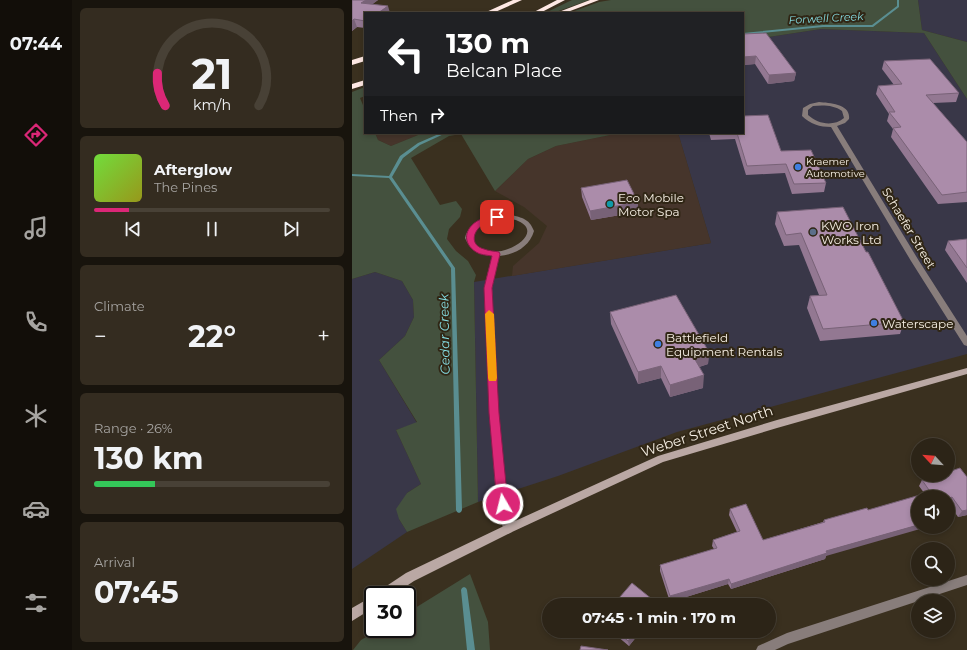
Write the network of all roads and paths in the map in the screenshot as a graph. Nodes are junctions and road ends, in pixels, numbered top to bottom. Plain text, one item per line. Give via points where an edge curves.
1 (519, 0) edge
2 (562, 0) edge
3 (596, 0) edge
4 (489, 12) edge
5 (537, 12) edge
6 (561, 12) edge
7 (364, 58) edge
8 (352, 63) edge
9 (364, 82) edge
10 (352, 87) edge
11 (833, 125) junction
12 (496, 254) junction
13 (967, 343) edge
14 (967, 371) edge
15 (508, 529) junction
16 (967, 580) edge
17 (396, 586) edge
18 (364, 607) edge
19 (352, 615) edge
20 (762, 650) edge

1 - 4 highway
2 - 5 highway
3 - 6 highway
7 - 8 highway
9 - 10 highway
11 - 11 street via 847,118 845,110 819,104 805,110 805,116 813,122
11 - 13 street, Schaefer Street
12 - 12 street via 514,251 526,242 531,232 530,227 514,217 497,217 475,227 469,237 470,243 480,251
12 - 15 street via 488,288 499,476
14 - 15 main road, Weber Street North via 661,459
15 - 17 main road, Weber Street North
16 - 20 street via 787,639
18 - 19 main road

